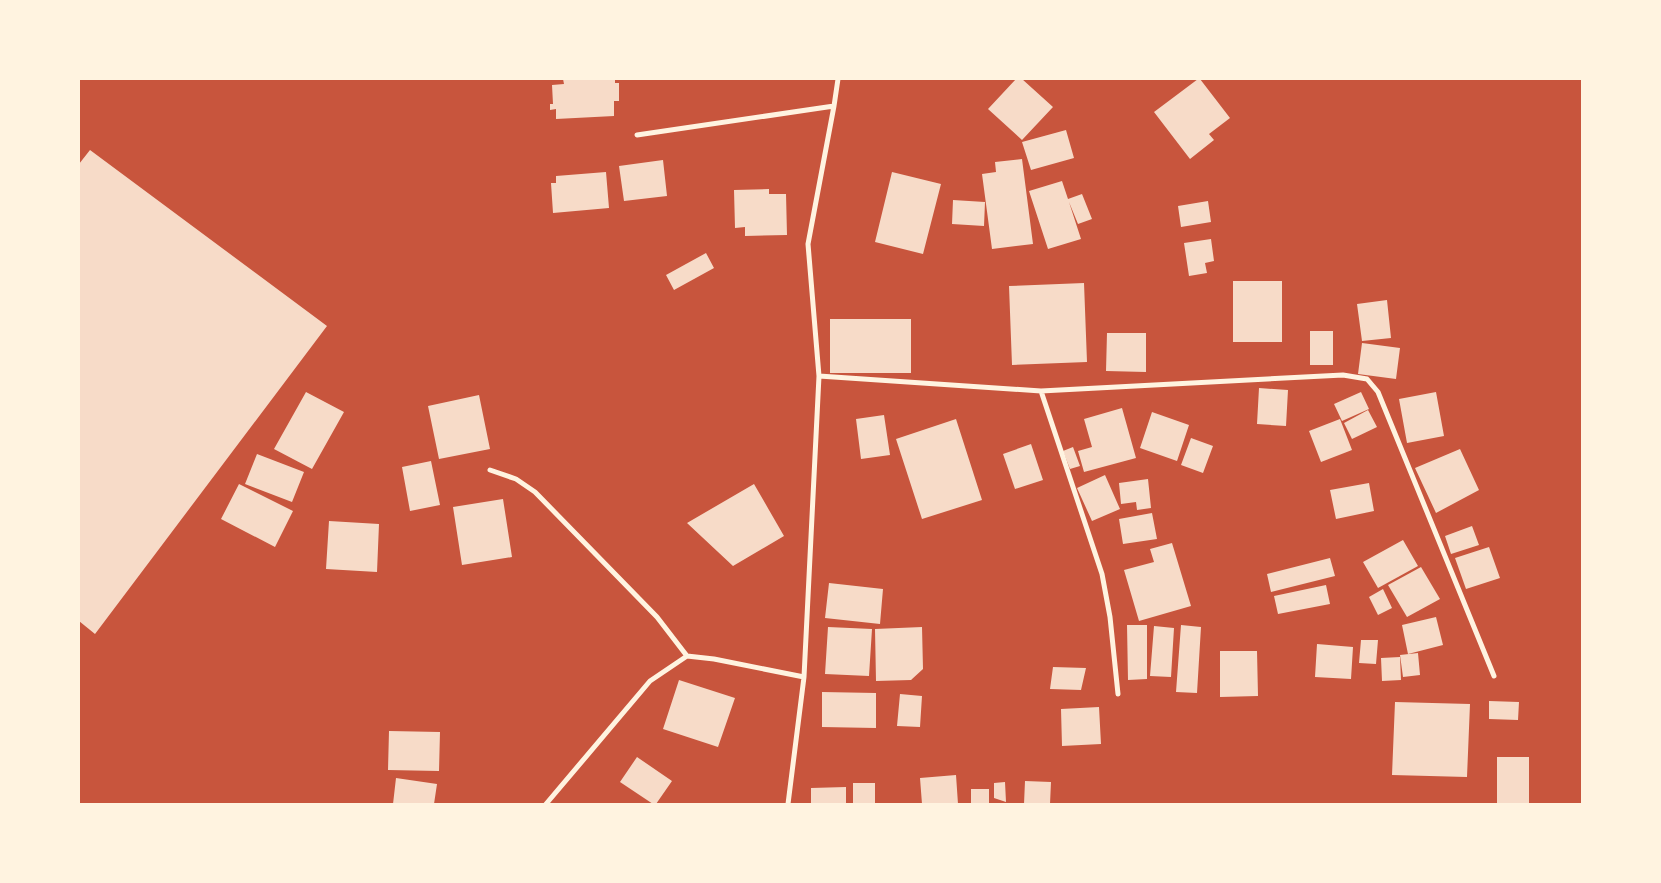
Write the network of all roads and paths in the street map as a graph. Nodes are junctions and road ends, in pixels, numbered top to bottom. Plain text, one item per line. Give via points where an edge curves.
1 (838, 79) edge
2 (834, 106) junction
3 (636, 135) dead end
4 (819, 376) junction
5 (1041, 391) junction
6 (490, 470) dead end
7 (687, 656) junction
8 (1494, 676) dead end
9 (804, 677) junction
10 (1118, 694) dead end
11 (546, 804) edge
12 (788, 804) edge

1 - 2 street
2 - 3 street
2 - 4 street via 808,244
4 - 5 street
4 - 9 street
5 - 8 street via 1343,375 1367,380 1378,392
5 - 10 street via 1102,574
6 - 7 street via 516,478 535,492 657,617
7 - 9 street via 714,658
7 - 11 street via 650,681
9 - 12 street

